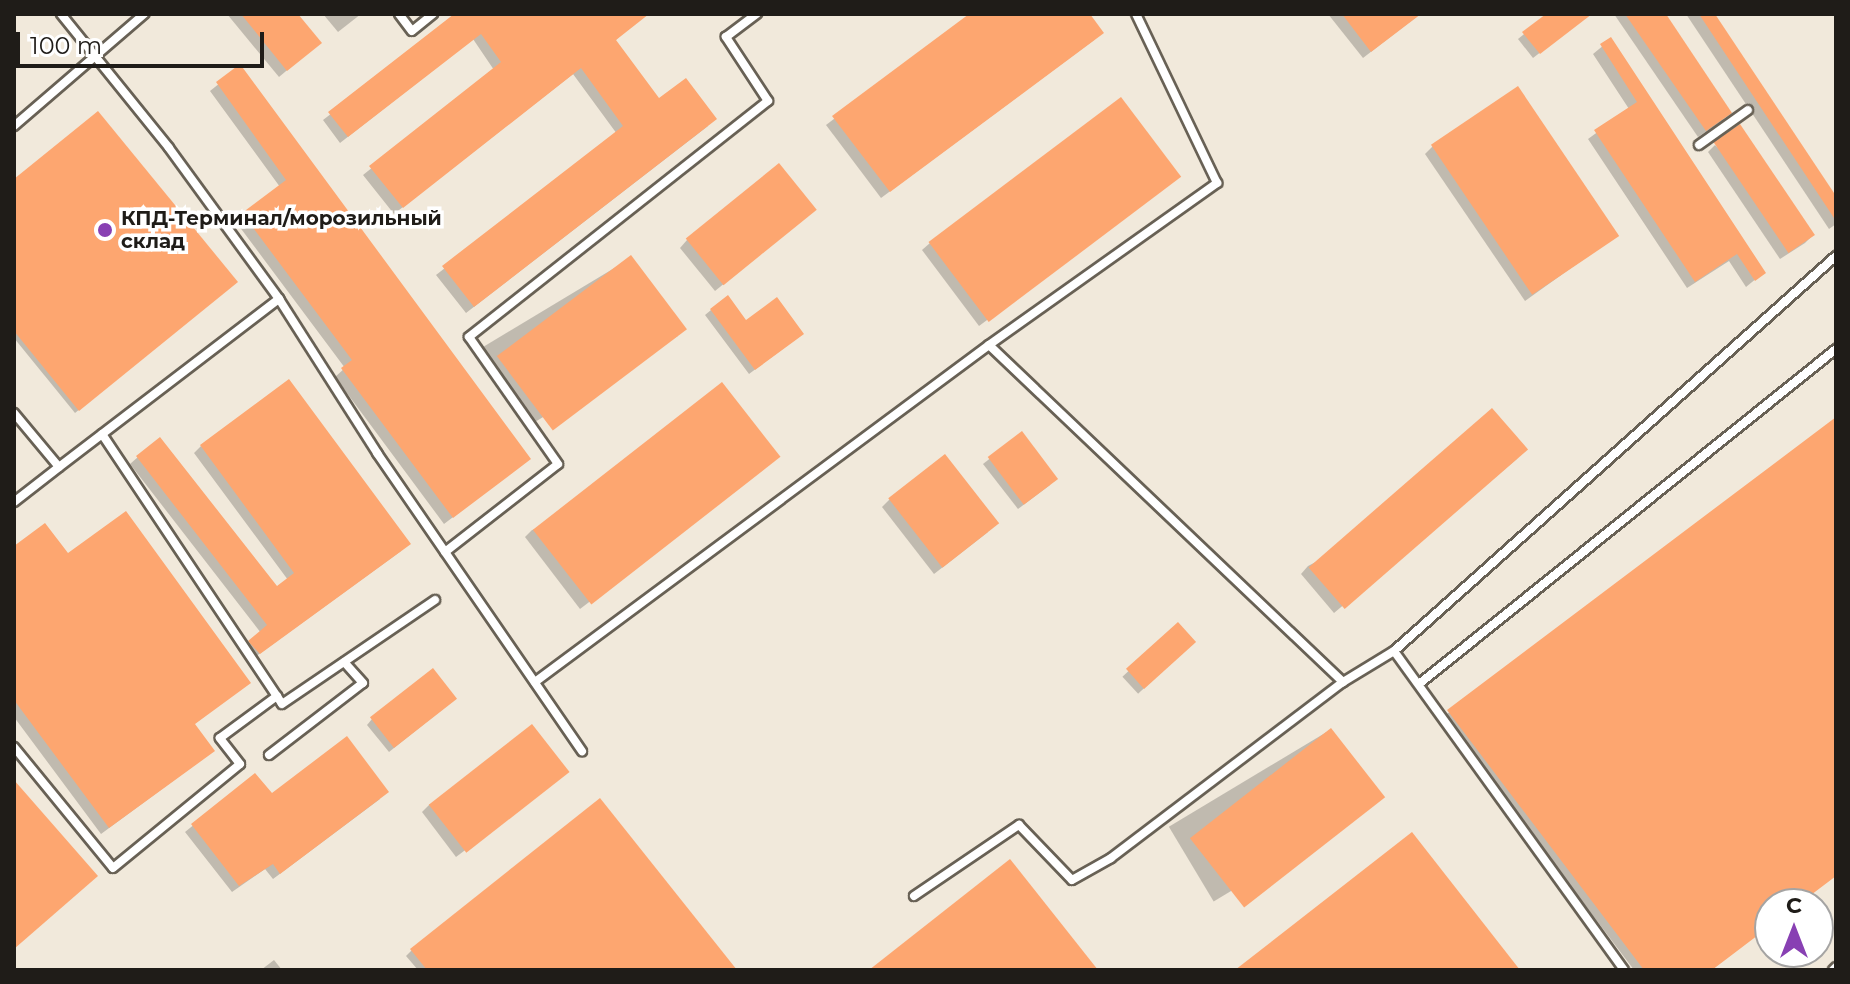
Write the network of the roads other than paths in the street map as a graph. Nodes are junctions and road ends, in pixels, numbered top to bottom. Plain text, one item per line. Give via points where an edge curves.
1 (61, 14) edge
2 (144, 14) edge
3 (399, 14) edge
4 (433, 14) edge
5 (757, 14) edge
6 (1136, 14) edge
7 (94, 56) junction
8 (1748, 110) dead end
9 (14, 126) edge
10 (1699, 145) dead end
11 (1836, 256) edge
12 (279, 299) junction
13 (989, 345) junction
14 (1836, 349) edge
15 (14, 413) edge
16 (102, 434) junction
17 (59, 467) junction
18 (14, 502) edge
19 (445, 552) junction
20 (435, 600) dead end
21 (1394, 651) junction
22 (344, 662) junction
23 (535, 682) junction
24 (1343, 682) junction
25 (1419, 684) junction
26 (277, 696) junction
27 (14, 747) edge
28 (582, 751) dead end
29 (269, 755) dead end
30 (914, 896) dead end
31 (1624, 970) edge

1 - 7 lane
2 - 7 lane
3 - 4 lane via 412,31
5 - 19 lane via 726,37 768,101 469,337 558,464
6 - 13 lane via 1217,183
7 - 9 lane
7 - 12 lane
8 - 10 lane
11 - 21 lane
12 - 16 lane
12 - 19 lane
13 - 23 lane
13 - 24 lane
14 - 25 lane
15 - 17 lane
16 - 17 lane
16 - 26 lane
17 - 18 lane
19 - 23 lane
20 - 22 lane
21 - 24 lane
21 - 25 lane
22 - 26 lane via 282,704
22 - 29 lane via 363,683
23 - 28 lane
24 - 30 lane via 1111,858 1072,880 1019,825
25 - 31 lane
26 - 27 lane via 220,738 240,764 113,868

